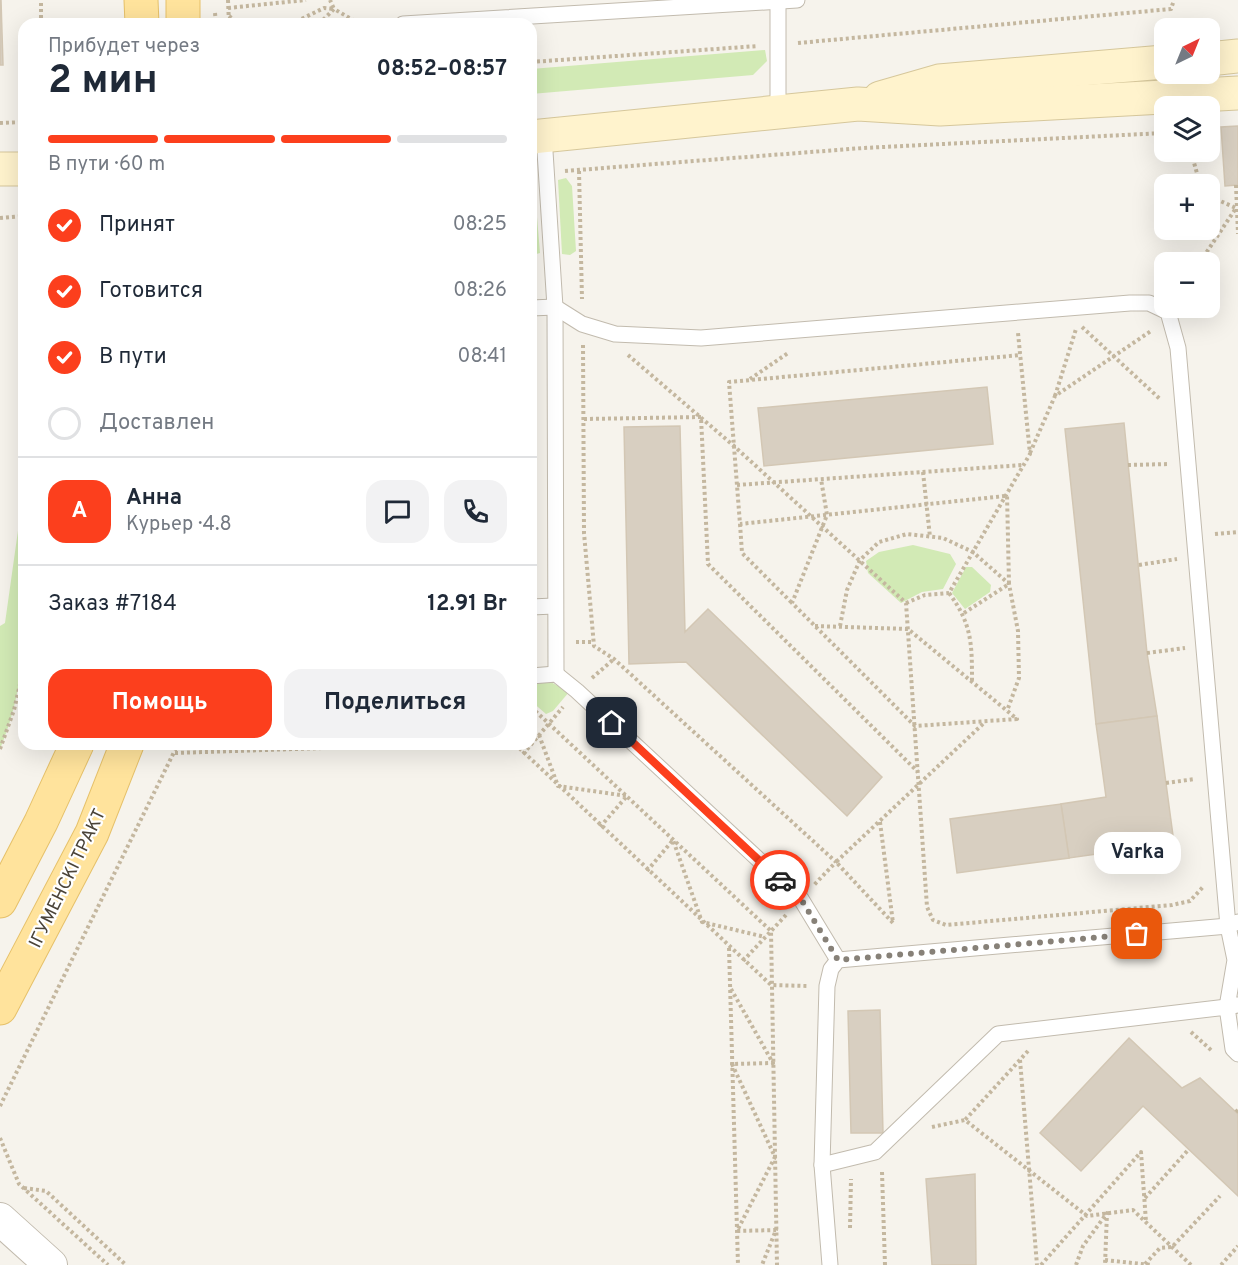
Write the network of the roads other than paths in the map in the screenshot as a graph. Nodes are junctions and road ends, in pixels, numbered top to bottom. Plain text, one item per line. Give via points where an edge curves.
1 (141, 0) edge
2 (183, 0) edge
3 (797, 0) edge
4 (778, 1) edge
5 (706, 2) edge
6 (142, 18) edge
7 (183, 18) edge
8 (486, 18) edge
9 (1238, 56) edge
10 (1220, 58) edge
11 (1154, 63) edge
12 (1238, 93) edge
13 (858, 104) junction
14 (777, 113) junction
15 (537, 136) edge
16 (0, 169) edge
17 (18, 169) edge
18 (555, 307) junction
19 (537, 308) edge
20 (554, 606) junction
21 (537, 607) edge
22 (556, 674) junction
23 (537, 676) edge
24 (74, 750) edge
25 (125, 750) edge
26 (0, 901) edge
27 (1233, 924) edge
28 (838, 960) junction
29 (1233, 1006) edge
30 (0, 1008) edge
31 (1238, 1054) edge
32 (822, 1165) junction
33 (0, 1219) edge
34 (51, 1265) edge
35 (830, 1265) edge

1 - 6 main road
2 - 7 main road
3 - 4 lane
4 - 5 lane
4 - 14 lane
5 - 8 lane
9 - 10 street
11 - 13 street via 939,81
12 - 13 street via 940,109
13 - 14 street
14 - 15 street
15 - 18 lane via 546,172
16 - 17 street
18 - 19 lane
18 - 20 lane
18 - 27 lane via 582,324 615,334 701,338 1130,303 1149,303 1168,312 1178,348
20 - 21 lane
20 - 22 lane
22 - 23 lane
22 - 28 lane via 801,899
24 - 26 main road
25 - 30 main road, ІГУМЕНСКІ ТРАКТ via 92,833
27 - 28 lane
27 - 29 lane
28 - 32 lane via 827,986
29 - 31 lane via 1233,1049
29 - 32 lane via 998,1034 875,1152
32 - 35 lane
33 - 34 street

